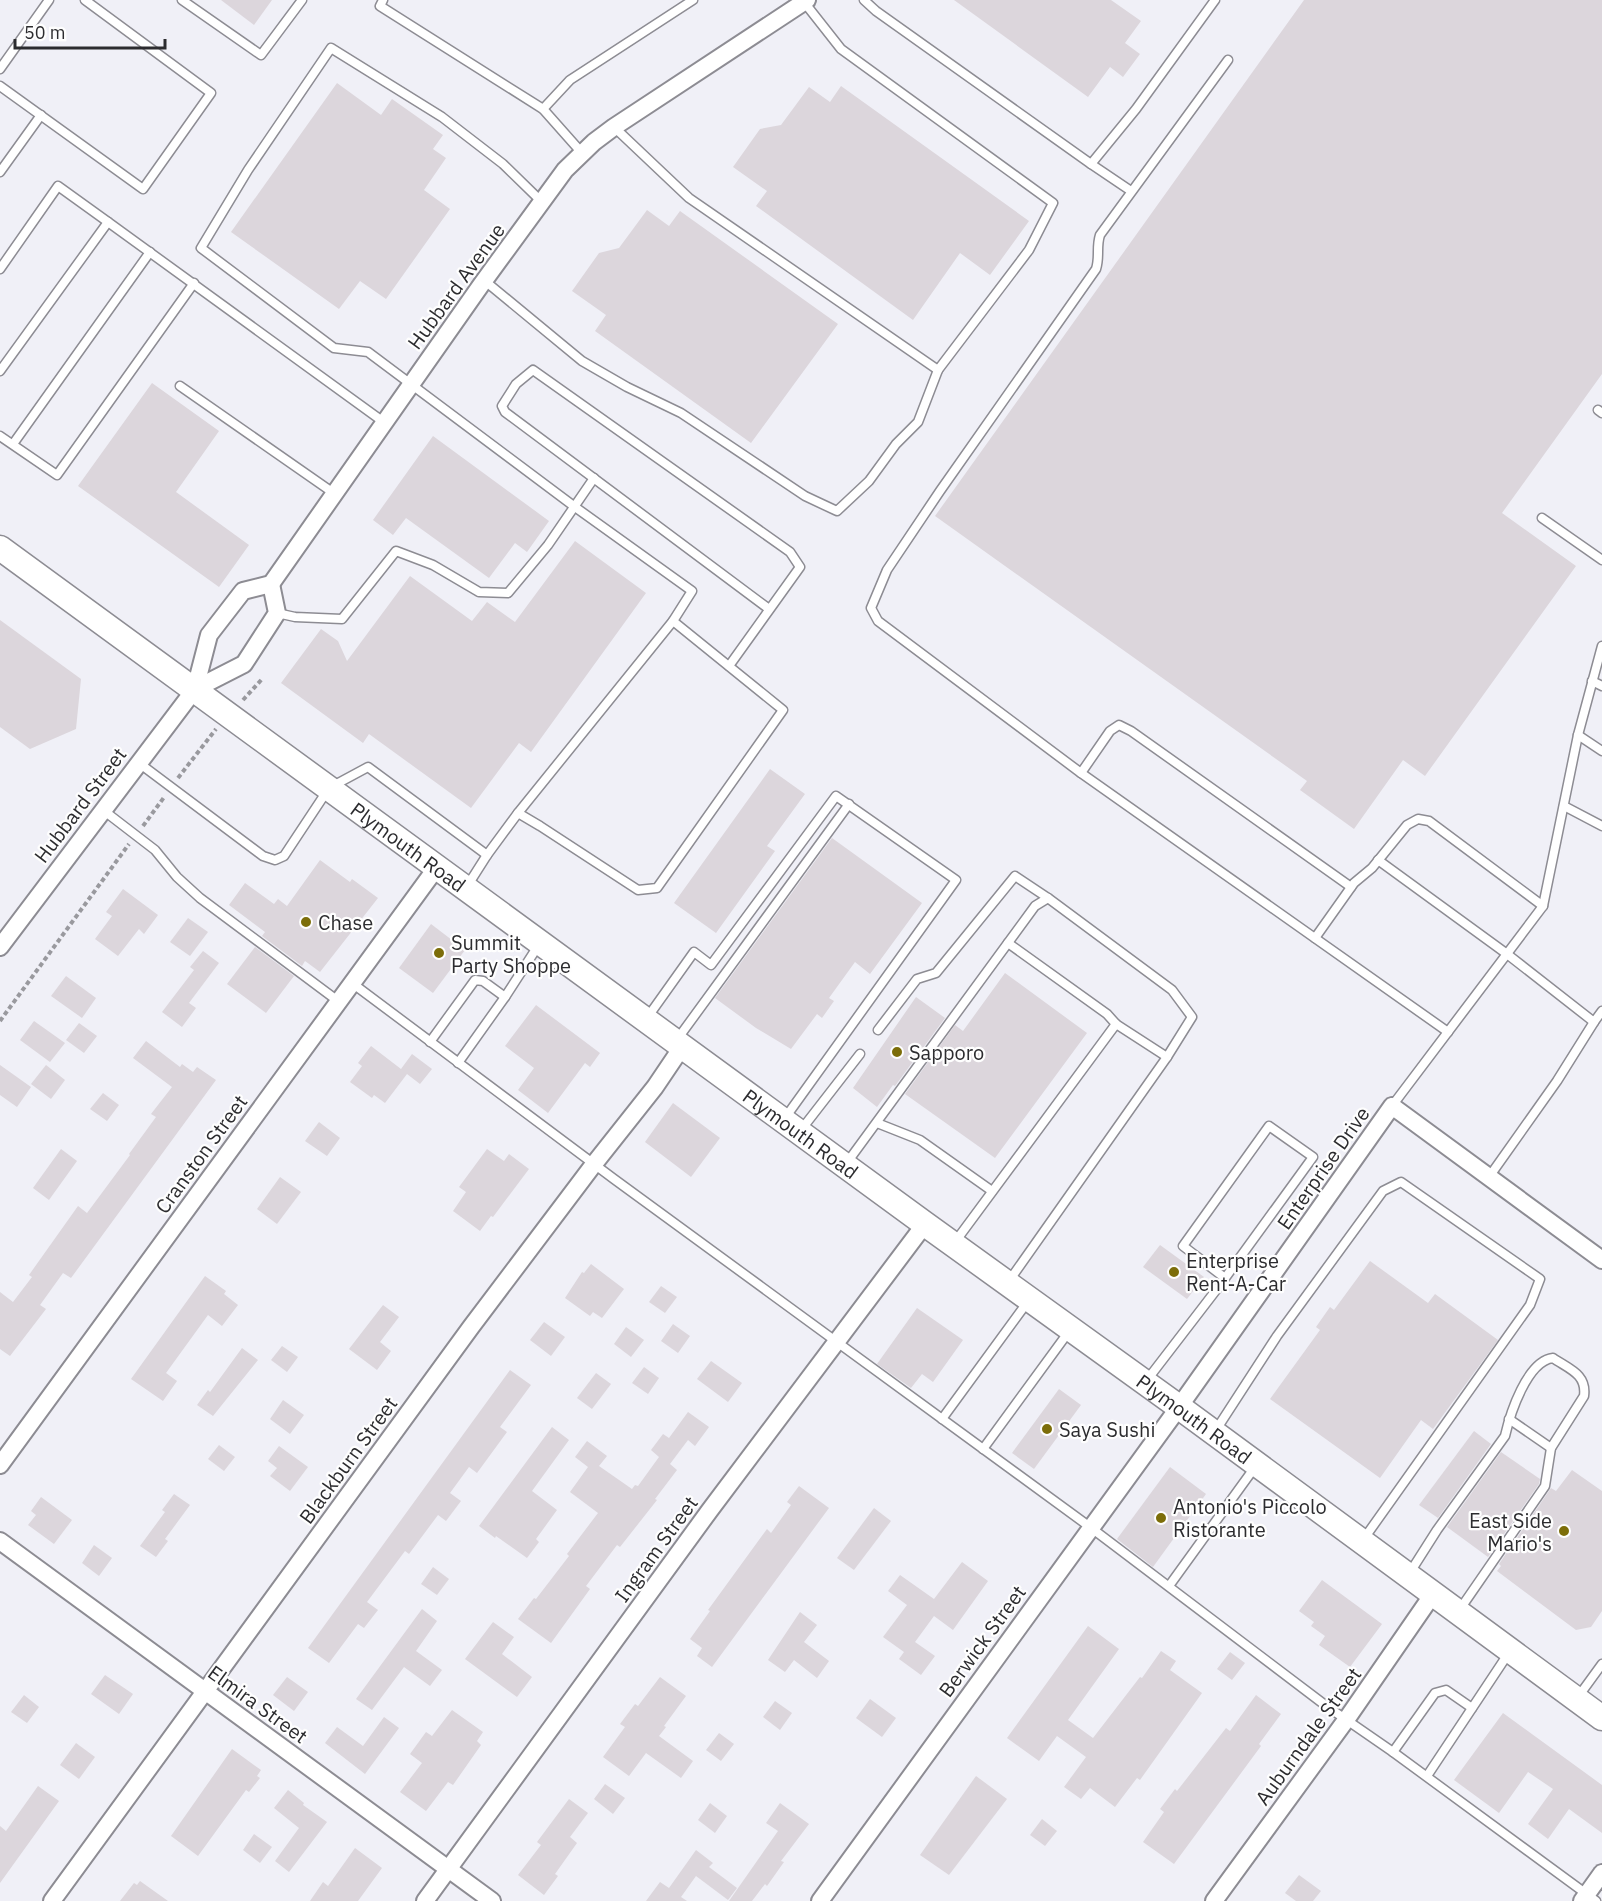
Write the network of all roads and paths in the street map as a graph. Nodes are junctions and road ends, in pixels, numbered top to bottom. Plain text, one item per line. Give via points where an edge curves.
1 (49, 0) edge
2 (85, 0) edge
3 (182, 0) edge
4 (302, 0) edge
5 (383, 0) edge
6 (693, 0) edge
7 (864, 0) edge
8 (1215, 0) edge
9 (805, 1) edge
10 (1228, 60) dead end
11 (0, 69) edge
12 (0, 86) edge
13 (543, 109) junction
14 (41, 116) junction
15 (614, 127) junction
16 (582, 153) junction
17 (1091, 164) junction
18 (0, 172) edge
19 (1131, 191) junction
20 (542, 202) junction
21 (108, 222) junction
22 (150, 252) junction
23 (0, 269) edge
24 (485, 281) junction
25 (194, 283) junction
26 (938, 370) junction
27 (0, 371) edge
28 (412, 385) junction
29 (180, 386) dead end
30 (385, 423) junction
31 (0, 436) edge
32 (13, 444) junction
33 (594, 478) junction
34 (335, 494) junction
35 (575, 507) junction
36 (1542, 518) dead end
37 (0, 548) edge
38 (1602, 560) edge
39 (271, 584) junction
40 (770, 609) junction
41 (277, 613) junction
42 (673, 621) junction
43 (1602, 646) edge
44 (729, 666) junction
45 (1592, 681) junction
46 (1602, 686) edge
47 (195, 689) junction
48 (1578, 735) junction
49 (1602, 751) edge
50 (139, 763) junction
51 (1081, 773) junction
52 (329, 788) junction
53 (849, 804) junction
54 (1564, 806) junction
55 (103, 810) junction
56 (518, 813) junction
57 (1602, 826) edge
58 (487, 855) junction
59 (1378, 860) junction
60 (437, 867) junction
61 (1351, 887) junction
62 (466, 888) junction
63 (1048, 898) junction
64 (1543, 906) junction
65 (1315, 938) junction
66 (2, 939) edge
67 (540, 943) junction
68 (1008, 943) junction
69 (1507, 954) junction
70 (351, 983) junction
71 (505, 997) junction
72 (338, 1001) junction
73 (1602, 1011) edge
74 (646, 1020) junction
75 (1594, 1022) junction
76 (1116, 1024) junction
77 (878, 1030) dead end
78 (1448, 1032) junction
79 (430, 1042) junction
80 (679, 1044) junction
81 (860, 1054) dead end
82 (1167, 1057) junction
83 (458, 1063) junction
84 (1392, 1106) junction
85 (877, 1123) junction
86 (791, 1127) junction
87 (594, 1164) junction
88 (845, 1166) junction
89 (1489, 1177) junction
90 (992, 1191) junction
91 (925, 1224) junction
92 (953, 1244) junction
93 (1602, 1260) edge
94 (1225, 1278) junction
95 (1007, 1283) junction
96 (1029, 1299) junction
97 (1071, 1329) junction
98 (837, 1342) junction
99 (1145, 1383) junction
100 (1179, 1407) junction
101 (942, 1419) junction
102 (1509, 1419) junction
103 (1215, 1433) junction
104 (1551, 1448) junction
105 (983, 1449) junction
106 (1257, 1464) junction
107 (0, 1465) edge
108 (1090, 1527) junction
109 (0, 1541) edge
110 (1362, 1542) junction
111 (1408, 1575) junction
112 (1169, 1586) junction
113 (1433, 1594) junction
114 (1458, 1612) junction
115 (1510, 1651) junction
116 (1602, 1664) edge
117 (204, 1691) junction
118 (1576, 1700) junction
119 (1472, 1708) junction
120 (1602, 1718) edge
121 (1346, 1720) junction
122 (1394, 1752) junction
123 (1427, 1776) junction
124 (448, 1869) junction
125 (1602, 1873) edge
126 (1588, 1899) edge
127 (52, 1901) edge
128 (425, 1901) edge
129 (492, 1901) edge
130 (820, 1901) edge
131 (1214, 1901) edge

1 - 11 lane
2 - 14 lane via 211,93 143,189
3 - 4 lane via 261,55
5 - 13 lane via 380,6
6 - 13 lane via 570,80
7 - 17 lane
8 - 17 lane
9 - 15 street, Hubbard Avenue
9 - 26 lane via 841,49 1053,203 1029,250
10 - 19 lane
12 - 14 lane
13 - 16 lane
14 - 18 lane
15 - 16 street, Hubbard Avenue
15 - 26 lane via 689,198
16 - 20 street, Hubbard Avenue
17 - 19 lane
19 - 51 lane via 1100,235 1096,269 926,510 887,570 871,608 878,621
20 - 24 street, Hubbard Avenue
20 - 28 lane via 503,164 442,117 331,48 248,170 201,248 334,348 368,352
21 - 22 lane
21 - 23 lane via 58,186
21 - 27 lane
22 - 25 lane
22 - 32 lane
24 - 26 lane via 582,361 681,412 805,496 837,511 869,481 918,422
24 - 28 street, Hubbard Avenue
25 - 30 lane
25 - 32 lane via 57,475
28 - 30 street, Hubbard Avenue
28 - 35 lane
29 - 34 lane
30 - 34 street, Hubbard Avenue
31 - 32 lane
33 - 35 lane
33 - 40 lane
33 - 40 lane via 505,412 502,406 516,384 533,370 790,552 800,567
34 - 39 street, Hubbard Avenue
35 - 41 lane via 508,593 479,592 433,565 396,551 342,619
35 - 42 lane via 692,591
36 - 38 lane
37 - 47 main road, Plymouth Road
39 - 41 street
39 - 47 street via 243,591 209,635
40 - 44 lane
41 - 47 street via 244,664
42 - 44 lane
42 - 56 lane
43 - 45 lane
44 - 56 lane via 783,710 657,888 638,890
45 - 46 lane
45 - 48 lane
47 - 50 street, Hubbard Street
47 - 52 main road, Plymouth Road
48 - 49 lane
48 - 54 lane
50 - 52 lane via 263,856 275,860 284,856
50 - 55 street, Hubbard Street
51 - 61 lane via 1110,731 1119,725 1131,730
51 - 65 lane
52 - 58 lane via 368,767
52 - 60 main road, Plymouth Road
53 - 74 lane via 836,796 711,965 694,952
53 - 80 lane
53 - 86 lane via 956,880
54 - 57 lane
54 - 64 lane
55 - 66 street, Hubbard Street
55 - 72 lane via 155,850 200,898
56 - 58 lane
58 - 62 lane
59 - 61 lane
59 - 64 lane via 1407,825 1418,819 1429,821
59 - 69 lane
60 - 62 main road, Plymouth Road
60 - 70 street, Cranston Street
61 - 65 lane
62 - 67 main road, Plymouth Road
63 - 68 lane via 1035,906
63 - 77 lane via 1015,876 936,973 917,979
63 - 82 lane via 1172,990 1192,1017
64 - 69 lane
65 - 78 lane
67 - 71 lane
67 - 74 main road, Plymouth Road
68 - 76 lane
68 - 85 lane
69 - 75 lane
69 - 78 lane
70 - 72 street, Cranston Street
70 - 79 lane
71 - 79 lane via 483,981 475,981
71 - 83 lane
72 - 107 street, Cranston Street
73 - 75 lane
74 - 80 main road, Plymouth Road
75 - 89 lane
76 - 82 lane
76 - 90 lane
78 - 84 lane
79 - 83 lane
80 - 86 main road, Plymouth Road
80 - 87 street, Blackburn Street via 655,1087
81 - 86 lane
82 - 95 lane
83 - 87 lane
84 - 89 street, Enterprise Drive
84 - 100 street, Enterprise Drive
85 - 88 lane
85 - 90 lane via 920,1140
86 - 88 main road, Plymouth Road
87 - 98 lane
87 - 117 street, Blackburn Street
88 - 91 main road, Plymouth Road
89 - 93 street, Enterprise Drive
90 - 92 lane
91 - 92 main road, Plymouth Road
91 - 98 street, Ingram Street
92 - 95 main road, Plymouth Road
94 - 94 lane via 1313,1157 1269,1126 1183,1246
94 - 99 lane
95 - 96 main road, Plymouth Road
96 - 97 main road, Plymouth Road
96 - 101 lane
97 - 99 main road, Plymouth Road
97 - 105 lane
98 - 101 lane
98 - 124 street, Ingram Street
99 - 100 main road, Plymouth Road
100 - 103 main road, Plymouth Road
100 - 108 street, Berwick Street
101 - 105 lane
102 - 104 lane
102 - 104 lane via 1534,1370 1545,1359 1553,1358 1562,1364 1580,1377 1584,1396
102 - 111 lane via 1505,1436
103 - 106 main road, Plymouth Road
103 - 110 lane via 1277,1336 1383,1191 1401,1182 1540,1279 1530,1305
104 - 114 lane via 1545,1486
105 - 108 lane
106 - 110 main road, Plymouth Road
106 - 112 lane
108 - 112 lane
108 - 130 street, Berwick Street
109 - 117 street, Elmira Street
110 - 111 main road, Plymouth Road
111 - 113 main road, Plymouth Road
112 - 121 lane
113 - 114 main road, Plymouth Road
113 - 121 street, Auburndale Street
114 - 115 main road, Plymouth Road
115 - 118 main road, Plymouth Road
115 - 119 lane
116 - 118 lane
117 - 124 street, Elmira Street
117 - 127 street, Blackburn Street
118 - 120 main road, Plymouth Road
119 - 122 lane via 1446,1690 1435,1694
119 - 123 lane
121 - 122 lane
121 - 131 street, Auburndale Street
122 - 123 lane
123 - 126 lane
124 - 128 street, Ingram Street
124 - 129 street, Elmira Street
125 - 126 street

